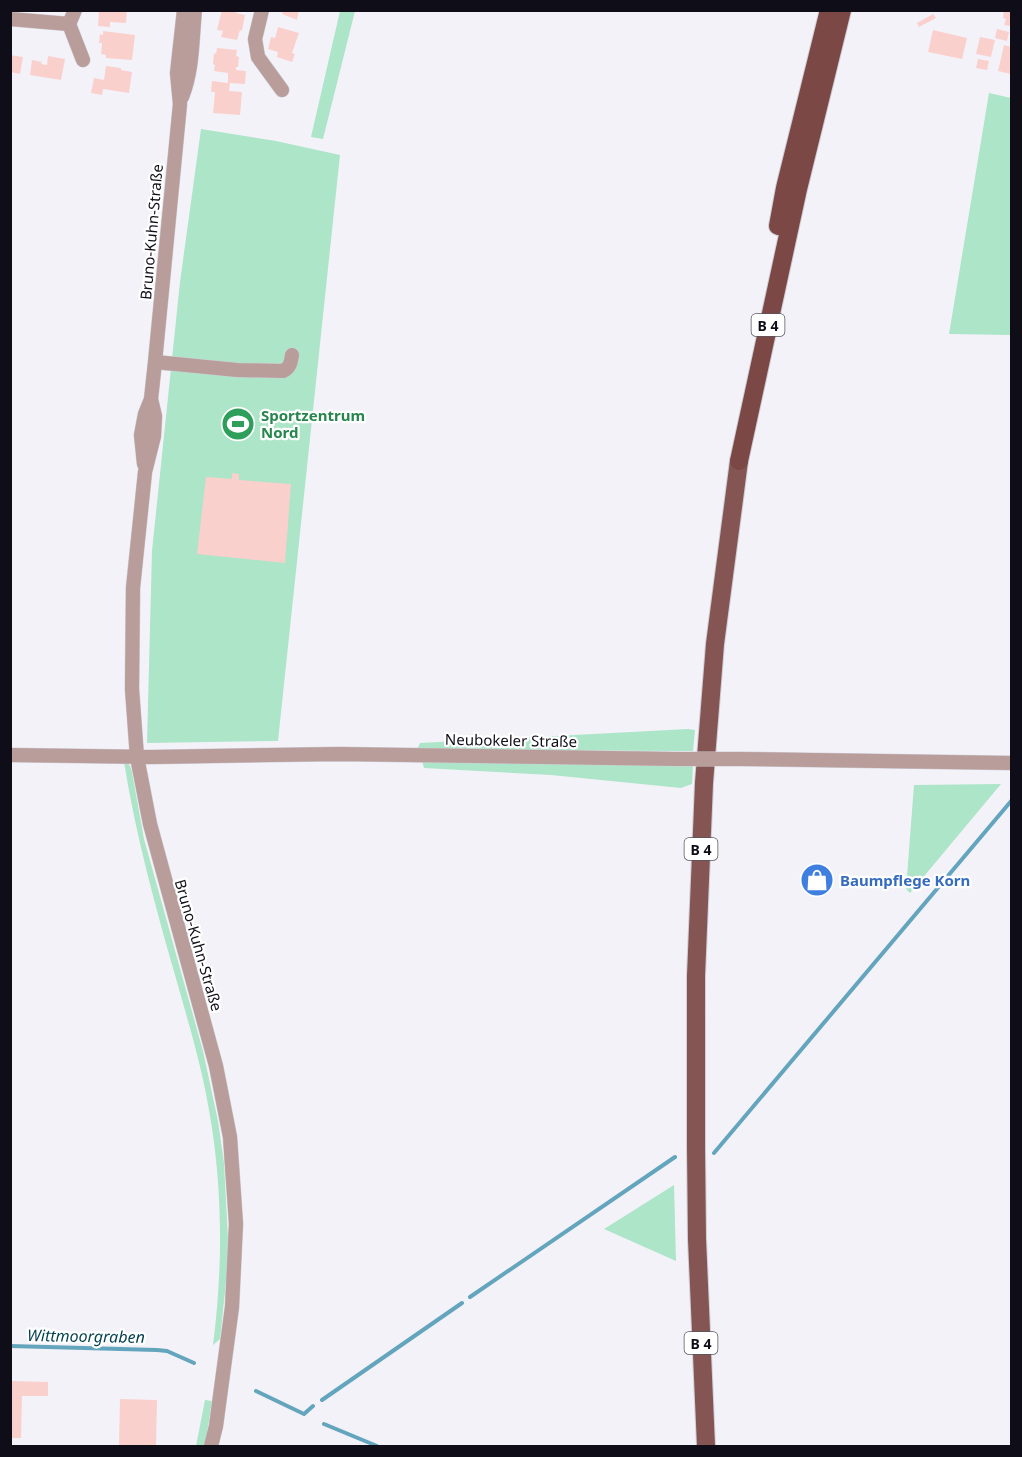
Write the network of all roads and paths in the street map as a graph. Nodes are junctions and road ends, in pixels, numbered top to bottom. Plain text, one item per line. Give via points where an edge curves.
1 (75, 10) edge
2 (184, 10) edge
3 (195, 10) edge
4 (262, 10) edge
5 (829, 10) edge
6 (842, 10) edge
7 (10, 19) edge
8 (69, 24) junction
9 (83, 60) dead end
10 (282, 90) dead end
11 (180, 105) junction
12 (292, 355) dead end
13 (155, 362) junction
14 (739, 461) junction
15 (10, 755) edge
16 (137, 757) junction
17 (1011, 763) edge
18 (216, 1426) junction
19 (211, 1446) edge
20 (219, 1446) edge
21 (706, 1446) edge

1 - 8 street
2 - 11 street, Bruno-Kuhn-Straße via 177,73
3 - 11 street, Bruno-Kuhn-Straße via 189,72
4 - 10 street via 255,39 258,57
5 - 14 highway, B 4 via 785,188
6 - 14 highway, B 4 via 798,189
7 - 8 street
8 - 9 street
11 - 13 street, Bruno-Kuhn-Straße
12 - 13 street via 291,363 283,371
13 - 16 street, Bruno-Kuhn-Straße via 151,399 141,435 145,472 133,588 132,689
14 - 21 main road, B 4 via 715,644 704,783 696,976 697,1239
15 - 16 street, Neubokeler Straße
16 - 17 street, Neubokeler Straße, bridge via 339,754
16 - 18 street, Bruno-Kuhn-Straße via 157,855 216,1066 230,1137 235,1248 232,1307
18 - 19 street, Bruno-Kuhn-Straße
18 - 20 street, Bruno-Kuhn-Straße

